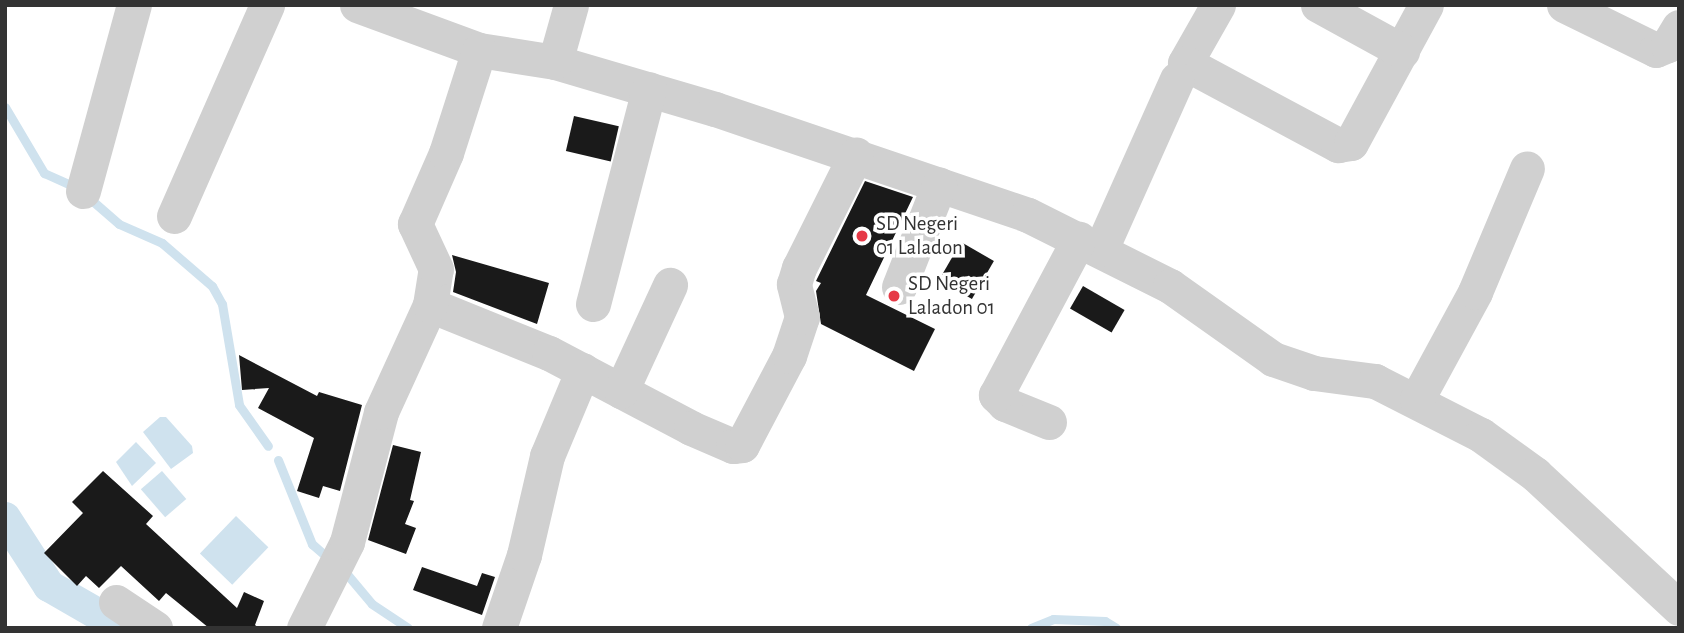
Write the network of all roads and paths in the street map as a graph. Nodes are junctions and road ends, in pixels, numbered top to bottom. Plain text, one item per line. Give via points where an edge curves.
1 (134, 5) edge
2 (267, 5) edge
3 (357, 5) edge
4 (571, 5) edge
5 (1218, 5) edge
6 (1318, 5) edge
7 (1426, 5) edge
8 (1564, 5) edge
9 (1679, 27) edge
10 (479, 50) junction
11 (1402, 51) junction
12 (555, 62) junction
13 (1177, 79) dead end
14 (649, 89) junction
15 (856, 154) junction
16 (1527, 168) dead end
17 (939, 185) junction
18 (83, 191) dead end
19 (174, 216) dead end
20 (1090, 244) junction
21 (670, 285) dead end
22 (899, 287) dead end
23 (593, 304) dead end
24 (430, 305) junction
25 (583, 370) junction
26 (621, 391) junction
27 (1417, 399) junction
28 (1049, 422) dead end
29 (116, 602) dead end
30 (1679, 608) edge
31 (155, 628) edge
32 (304, 628) edge
33 (499, 628) edge

1 - 18 street
2 - 19 street
3 - 10 street
4 - 12 street
5 - 11 street via 1185,63 1338,145 1351,143
6 - 11 street
7 - 11 street
8 - 9 street via 1657,50 1668,45
10 - 12 street
10 - 24 street via 446,153 415,224 436,269
12 - 14 street
13 - 20 street
14 - 15 street via 815,146
14 - 23 street
15 - 17 street
15 - 26 street via 799,268 794,284 800,328 750,438 733,446
16 - 27 street via 1475,292
17 - 20 street via 998,203
17 - 22 street
20 - 27 street via 1185,294 1273,359 1300,370 1375,381
20 - 28 street via 996,395 1005,404
21 - 26 street
24 - 25 street
24 - 32 street via 381,412 347,542
25 - 26 street
25 - 33 street via 547,456 524,555
27 - 30 street via 1502,448 1535,474
29 - 31 street

